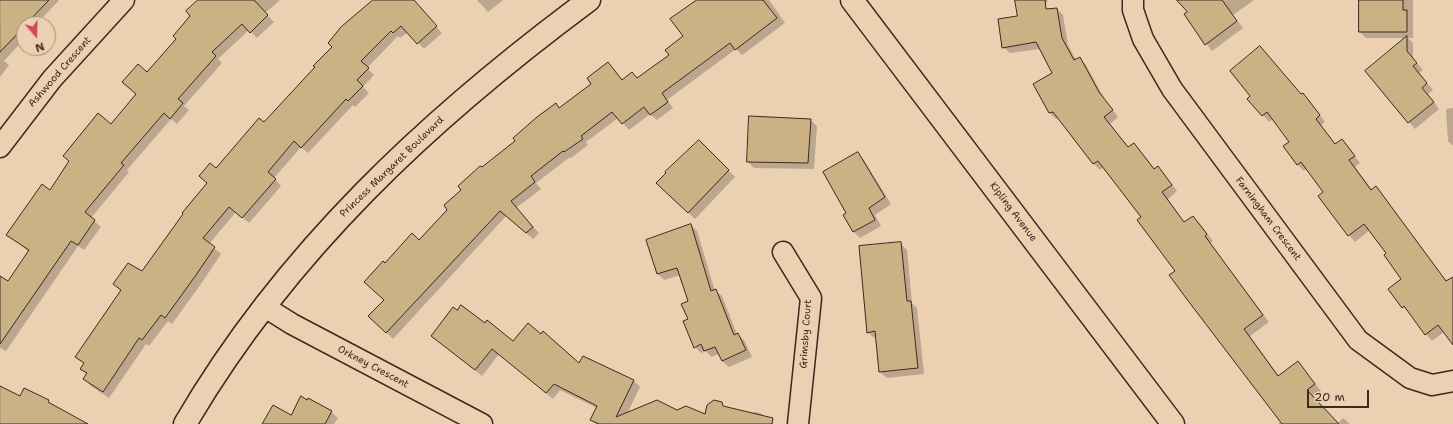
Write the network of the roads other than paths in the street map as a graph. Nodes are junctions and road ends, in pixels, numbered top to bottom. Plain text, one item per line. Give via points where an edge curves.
1 (124, 0) edge
2 (589, 0) edge
3 (852, 0) edge
4 (1133, 0) edge
5 (0, 147) edge
6 (783, 252) dead end
7 (265, 307) junction
8 (1453, 381) edge
9 (185, 424) edge
10 (482, 424) edge
11 (798, 424) edge
12 (1173, 424) edge

1 - 5 street, Ashwood Crescent via 52,80
2 - 7 street, Princess Margaret Boulevard via 454,106 395,161 339,218
3 - 12 street, Kipling Avenue
4 - 8 street, Farningham Crescent via 1133,10 1143,40 1172,89 1358,340 1410,378 1432,385
6 - 11 street, Grimsby Court via 811,298
7 - 9 street, Princess Margaret Boulevard via 206,388
7 - 10 street, Orkney Crescent via 292,324

